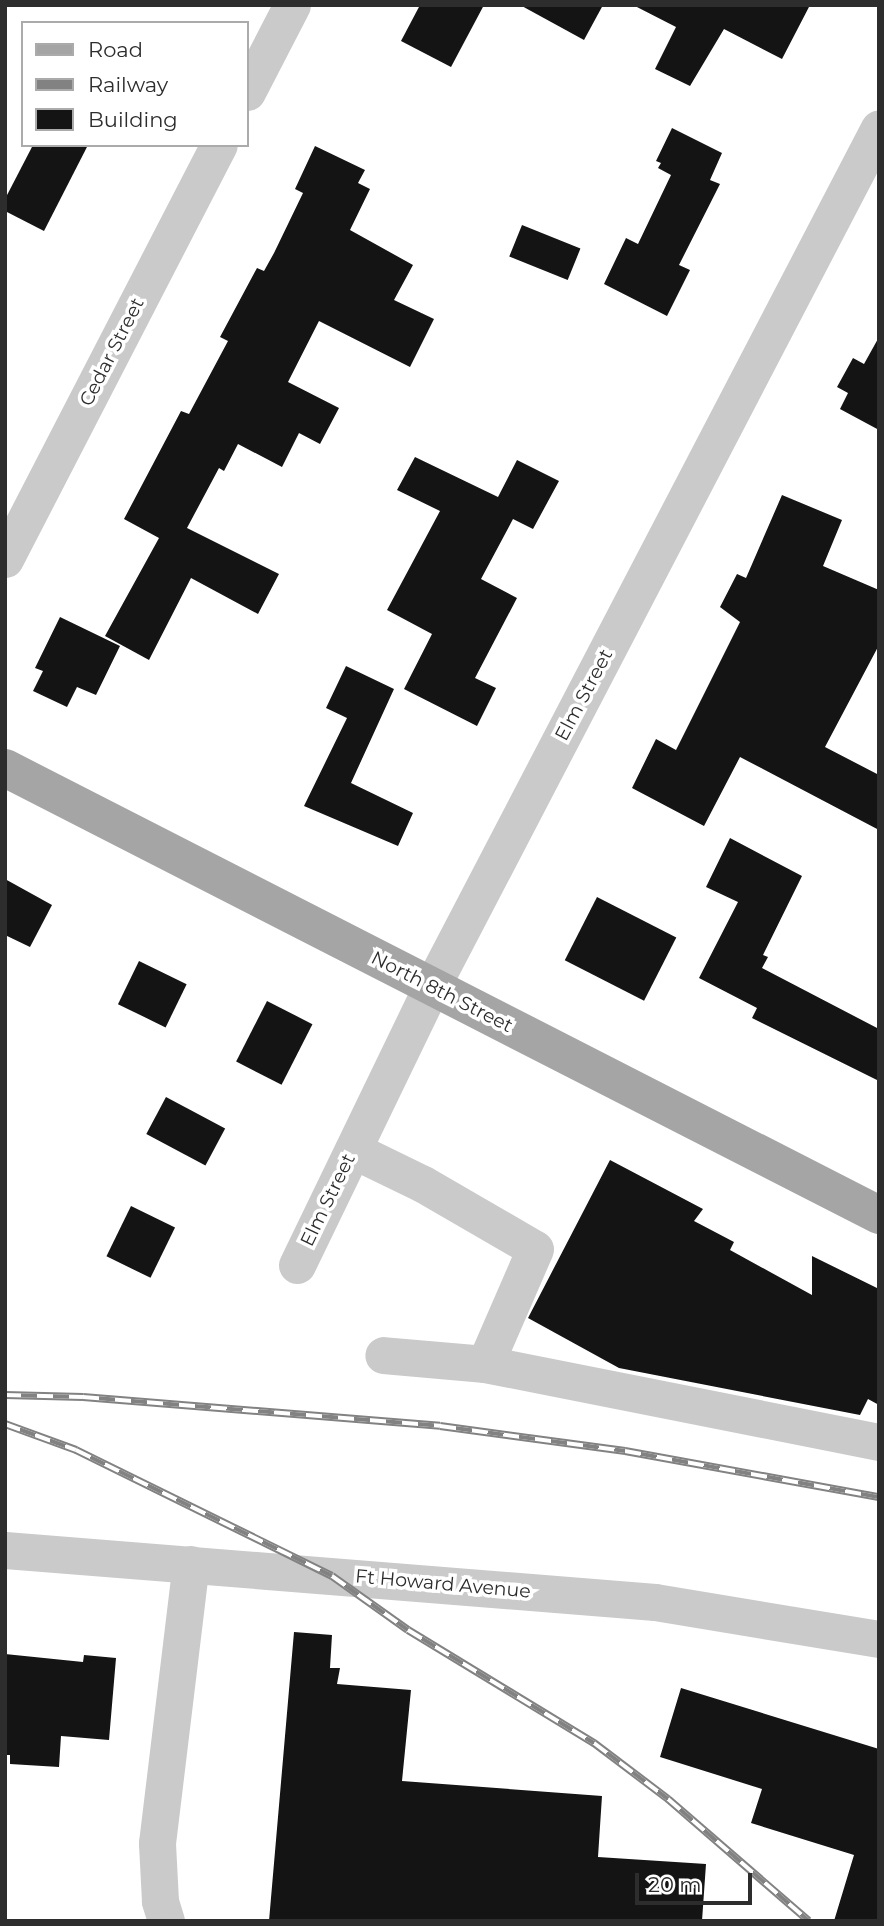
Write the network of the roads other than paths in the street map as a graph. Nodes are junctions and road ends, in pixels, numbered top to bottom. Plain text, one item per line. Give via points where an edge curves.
1 (292, 5) edge
2 (248, 90) edge
3 (879, 128) edge
4 (218, 147) edge
5 (5, 559) edge
6 (5, 768) edge
7 (432, 986) junction
8 (353, 1150) junction
9 (879, 1215) edge
10 (297, 1265) dead end
11 (383, 1355) dead end
12 (485, 1364) junction
13 (879, 1442) edge
14 (5, 1550) edge
15 (191, 1564) junction
16 (879, 1639) edge
17 (166, 1921) edge

1 - 2 street
3 - 7 street, Elm Street
4 - 5 street, Cedar Street
6 - 7 main road, North 8th Street
7 - 8 street, Elm Street
7 - 9 main road, North 8th Street
8 - 10 street, Elm Street
8 - 12 street via 423,1184 535,1249
11 - 12 street
12 - 13 street
14 - 15 street, Ft Howard Avenue
15 - 16 street, Ft Howard Avenue via 655,1602
15 - 17 street via 157,1843 159,1901

